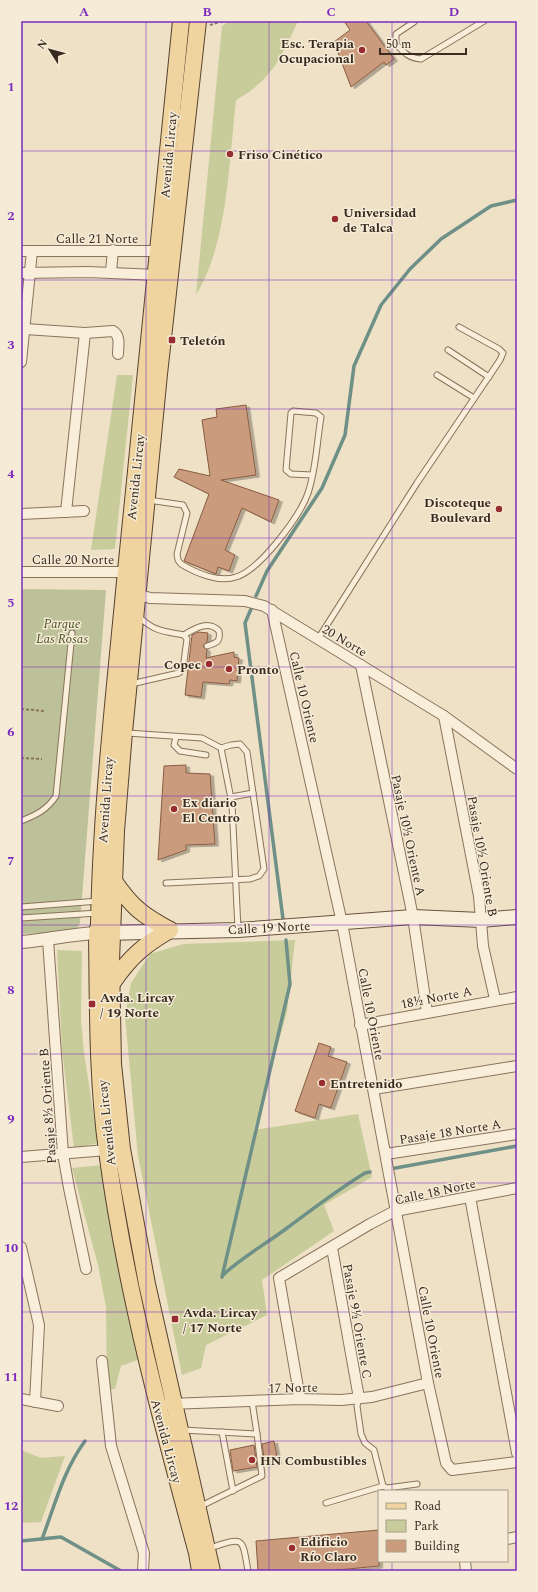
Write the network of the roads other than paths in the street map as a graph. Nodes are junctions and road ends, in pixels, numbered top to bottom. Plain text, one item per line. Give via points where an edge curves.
1 (181, 21) edge
2 (484, 21) edge
3 (414, 22) edge
4 (202, 24) edge
5 (112, 250) junction
6 (21, 251) edge
7 (32, 251) junction
8 (166, 251) junction
9 (111, 272) junction
10 (25, 273) edge
11 (157, 274) junction
12 (459, 327) dead end
13 (25, 329) junction
14 (85, 334) junction
15 (448, 350) dead end
16 (118, 354) dead end
17 (21, 362) edge
18 (437, 375) dead end
19 (489, 377) junction
20 (474, 398) junction
21 (312, 475) junction
22 (147, 500) junction
23 (84, 511) dead end
24 (66, 512) junction
25 (21, 514) edge
26 (21, 572) edge
27 (126, 572) junction
28 (137, 594) junction
29 (272, 610) junction
30 (136, 613) junction
31 (72, 633) dead end
32 (184, 635) junction
33 (318, 639) junction
34 (207, 646) dead end
35 (361, 665) junction
36 (128, 685) junction
37 (444, 716) junction
38 (124, 732) junction
39 (176, 737) junction
40 (221, 748) junction
41 (206, 755) dead end
42 (517, 769) edge
43 (253, 793) junction
44 (231, 797) junction
45 (21, 821) edge
46 (114, 881) junction
47 (237, 881) junction
48 (166, 884) dead end
49 (21, 907) edge
50 (99, 907) junction
51 (517, 917) edge
52 (21, 918) edge
53 (413, 918) junction
54 (481, 920) junction
55 (342, 923) junction
56 (170, 930) junction
57 (238, 930) junction
58 (104, 933) junction
59 (48, 940) junction
60 (21, 942) edge
61 (113, 982) junction
62 (517, 996) edge
63 (495, 999) junction
64 (427, 1012) junction
65 (360, 1025) junction
66 (517, 1066) edge
67 (374, 1089) junction
68 (517, 1134) edge
69 (107, 1150) junction
70 (63, 1154) junction
71 (386, 1154) junction
72 (21, 1157) edge
73 (517, 1188) edge
74 (470, 1197) junction
75 (395, 1211) junction
76 (21, 1247) edge
77 (332, 1248) junction
78 (86, 1268) dead end
79 (102, 1361) dead end
80 (428, 1383) junction
81 (359, 1398) junction
82 (21, 1399) edge
83 (300, 1399) junction
84 (252, 1401) junction
85 (35, 1402) junction
86 (175, 1403) junction
87 (157, 1405) junction
88 (58, 1406) dead end
89 (181, 1430) junction
90 (222, 1432) junction
91 (257, 1434) junction
92 (517, 1453) edge
93 (517, 1462) edge
94 (417, 1484) dead end
95 (384, 1486) junction
96 (233, 1491) junction
97 (326, 1503) dead end
98 (199, 1508) junction
99 (207, 1549) junction
100 (143, 1571) edge
101 (200, 1571) edge
102 (212, 1571) edge
103 (248, 1571) edge

1 - 8 main road, Avenida Lircay
2 - 3 lane via 421,59 404,54 396,44 396,34
4 - 8 main road, Avenida Lircay
5 - 7 street, Calle 21 Norte
5 - 8 street, Calle 21 Norte
5 - 9 street
6 - 7 street, Calle 21 Norte
7 - 10 street
8 - 11 main road, Avenida Lircay
8 - 22 main road, Avenida Lircay
9 - 10 street
9 - 11 street
10 - 13 street
11 - 27 main road, Avenida Lircay
12 - 19 lane via 503,353
13 - 14 street
13 - 17 street
14 - 16 street via 109,330 116,333 119,338
14 - 24 street
15 - 19 lane
18 - 20 lane
19 - 20 lane
20 - 33 lane
21 - 21 lane via 321,417 293,411 286,470 291,474
21 - 22 lane via 308,493 292,524 259,560 236,578 217,578 181,564 177,554 188,513 186,508 183,505
22 - 28 main road, Avenida Lircay
23 - 24 street
24 - 25 street
26 - 27 street, Calle 20 Norte
27 - 50 main road, Avenida Lircay via 104,790
28 - 29 street, 20 Norte via 150,598 245,601
28 - 30 main road, Avenida Lircay
29 - 33 street, 20 Norte
29 - 55 street, Calle 10 Oriente
30 - 32 lane via 161,632
30 - 36 main road, Avenida Lircay
31 - 45 lane via 56,796 50,806
32 - 34 lane via 202,626 214,627 219,631 220,639
32 - 36 lane via 188,644 183,669 179,673
33 - 35 street, 20 Norte
35 - 37 street, 20 Norte
35 - 53 street, Pasaje 10½ Oriente A
36 - 38 main road, Avenida Lircay
37 - 42 street, 20 Norte
37 - 54 street, Pasaje 10½ Oriente B via 479,896
38 - 39 lane
38 - 46 main road, Avenida Lircay
39 - 40 lane via 202,738
39 - 41 lane via 174,745 180,751
40 - 43 lane via 231,744 245,747
40 - 44 lane
43 - 44 lane
43 - 47 lane via 264,869 259,876
44 - 47 lane
46 - 56 main road via 140,912
46 - 58 main road, Avenida Lircay
47 - 48 lane
47 - 57 lane
49 - 50 lane
50 - 52 lane
50 - 58 main road, Avenida Lircay
51 - 54 main road, Calle 19 Norte
53 - 54 main road, Calle 19 Norte
53 - 55 main road, Calle 19 Norte
53 - 64 street, Pasaje 10½ Oriente A
54 - 63 street, Pasaje 10½ Oriente B via 483,946
55 - 57 main road, Calle 19 Norte
55 - 65 street, Calle 10 Oriente
56 - 57 main road, Calle 19 Norte
56 - 58 main road, Calle 19 Norte
56 - 61 main road via 141,948
58 - 59 street, Calle 19 Norte via 77,934
58 - 61 main road, Avenida Lircay
58 - 69 main road, Avenida Lircay via 100,1060
59 - 60 street, Calle 19 Norte
59 - 70 street, Pasaje 8½ Oriente B
61 - 86 main road, Avenida Lircay via 113,1064 122,1149 147,1284
62 - 63 street, 18½ Norte A
63 - 64 street, 18½ Norte A
64 - 65 street, 18½ Norte A
65 - 67 street, Calle 10 Oriente
66 - 67 street
67 - 71 street, Calle 10 Oriente
68 - 71 street, Pasaje 18 Norte A
69 - 70 street
69 - 87 main road, Avenida Lircay via 132,1296
70 - 72 street
70 - 78 street, Pasaje 8½ Oriente B
71 - 75 street, Calle 10 Oriente
73 - 74 street, Calle 18 Norte
74 - 75 street, Calle 18 Norte
74 - 92 street
75 - 77 street, Calle 18 Norte
75 - 80 street, Calle 10 Oriente
76 - 85 street via 40,1325
77 - 81 street, Pasaje 9½ Oriente C
77 - 83 street, Calle 18 Norte via 279,1278
79 - 100 street via 111,1446 144,1552
80 - 81 street, 17 Norte
80 - 93 street, Calle 10 Oriente via 446,1463 452,1470
81 - 83 street, 17 Norte
81 - 95 lane via 357,1406 361,1434 365,1443 374,1450
82 - 85 street
83 - 84 street, 17 Norte
84 - 86 street, 17 Norte
84 - 91 lane
85 - 88 street
86 - 87 street, 17 Norte
86 - 89 main road, Avenida Lircay
87 - 101 main road, Avenida Lircay
89 - 90 lane
89 - 98 main road, Avenida Lircay
90 - 91 lane
90 - 96 lane
91 - 96 lane via 262,1476
94 - 95 lane via 387,1488
95 - 97 lane
96 - 98 lane
98 - 99 main road, Avenida Lircay
99 - 102 main road, Avenida Lircay
99 - 103 lane via 234,1540 239,1542 244,1546

